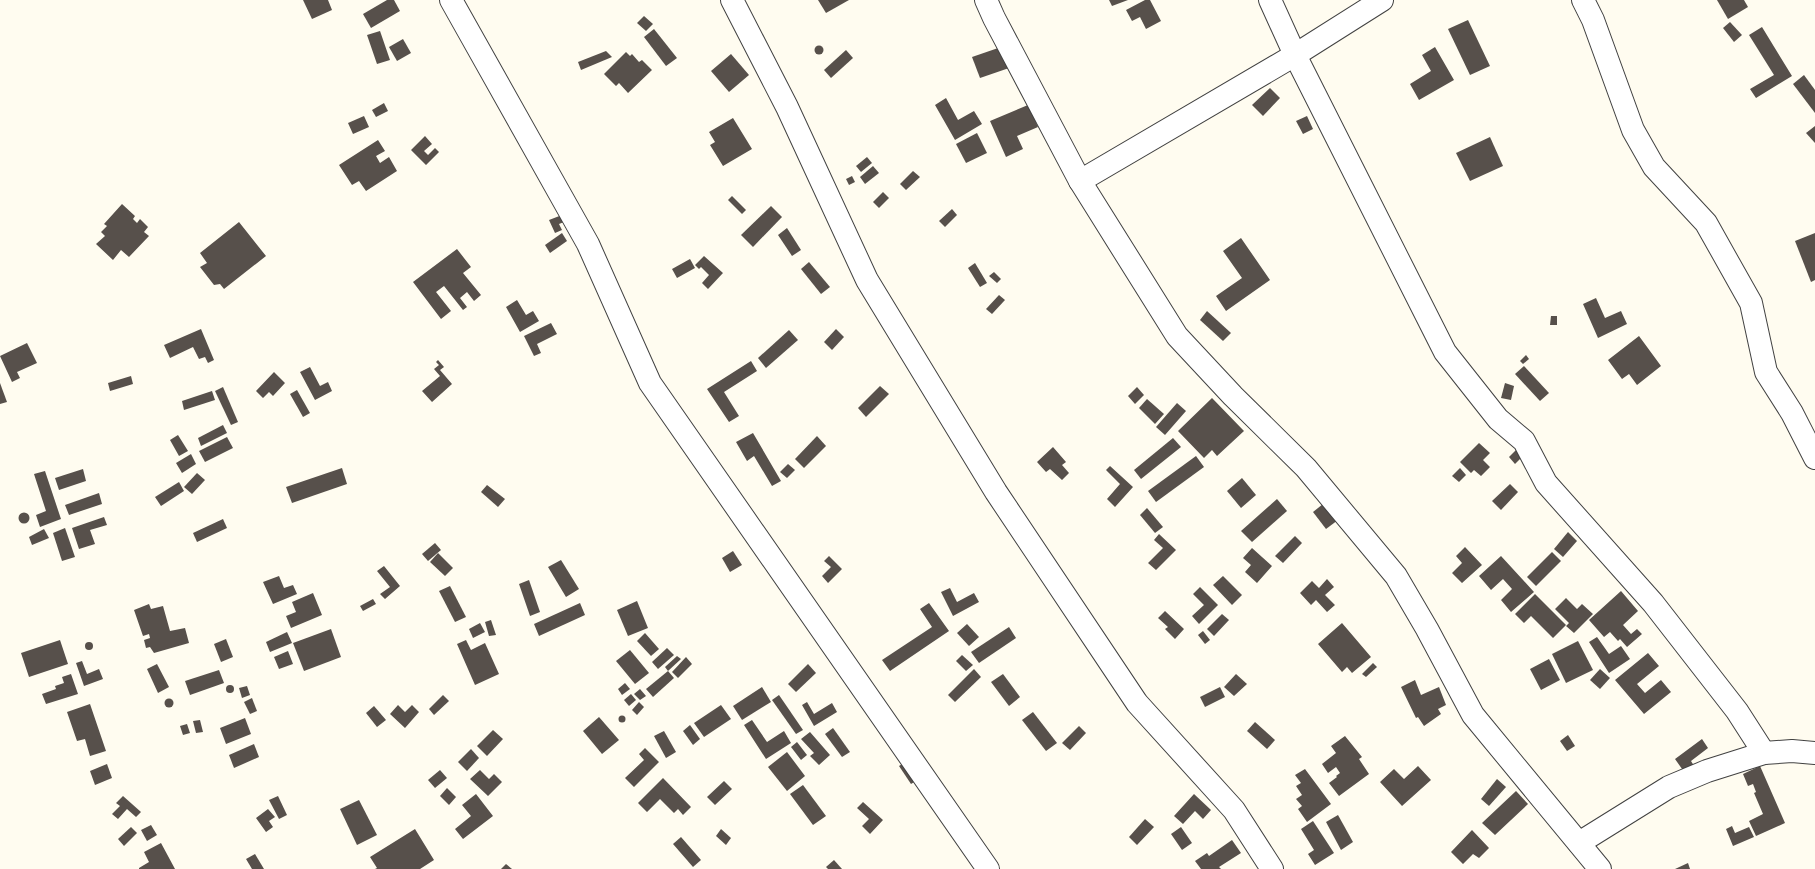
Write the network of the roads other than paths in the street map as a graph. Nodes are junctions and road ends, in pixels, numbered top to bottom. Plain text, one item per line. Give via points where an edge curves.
1 (451, 0) edge
2 (732, 0) edge
3 (986, 0) edge
4 (1270, 0) edge
5 (1382, 0) edge
6 (1584, 0) edge
7 (1295, 55) junction
8 (1080, 181) junction
9 (1815, 458) edge
10 (1764, 753) junction
11 (1815, 753) edge
12 (1579, 843) junction
13 (988, 869) edge
14 (1272, 869) edge
15 (1600, 869) edge

1 - 13 street via 588,244 650,383
2 - 14 street via 787,107 867,280 996,492 1137,702 1234,810
3 - 8 street
4 - 7 street
5 - 7 street
6 - 9 street via 1633,130 1654,167 1706,223 1751,303 1766,372 1792,413
7 - 8 street
7 - 10 street via 1445,352 1498,419 1524,440 1546,483 1653,603 1737,711
8 - 12 street via 1176,336 1306,468 1396,576 1428,629 1473,714
10 - 11 street
10 - 12 street via 1707,771 1669,787
12 - 15 street

